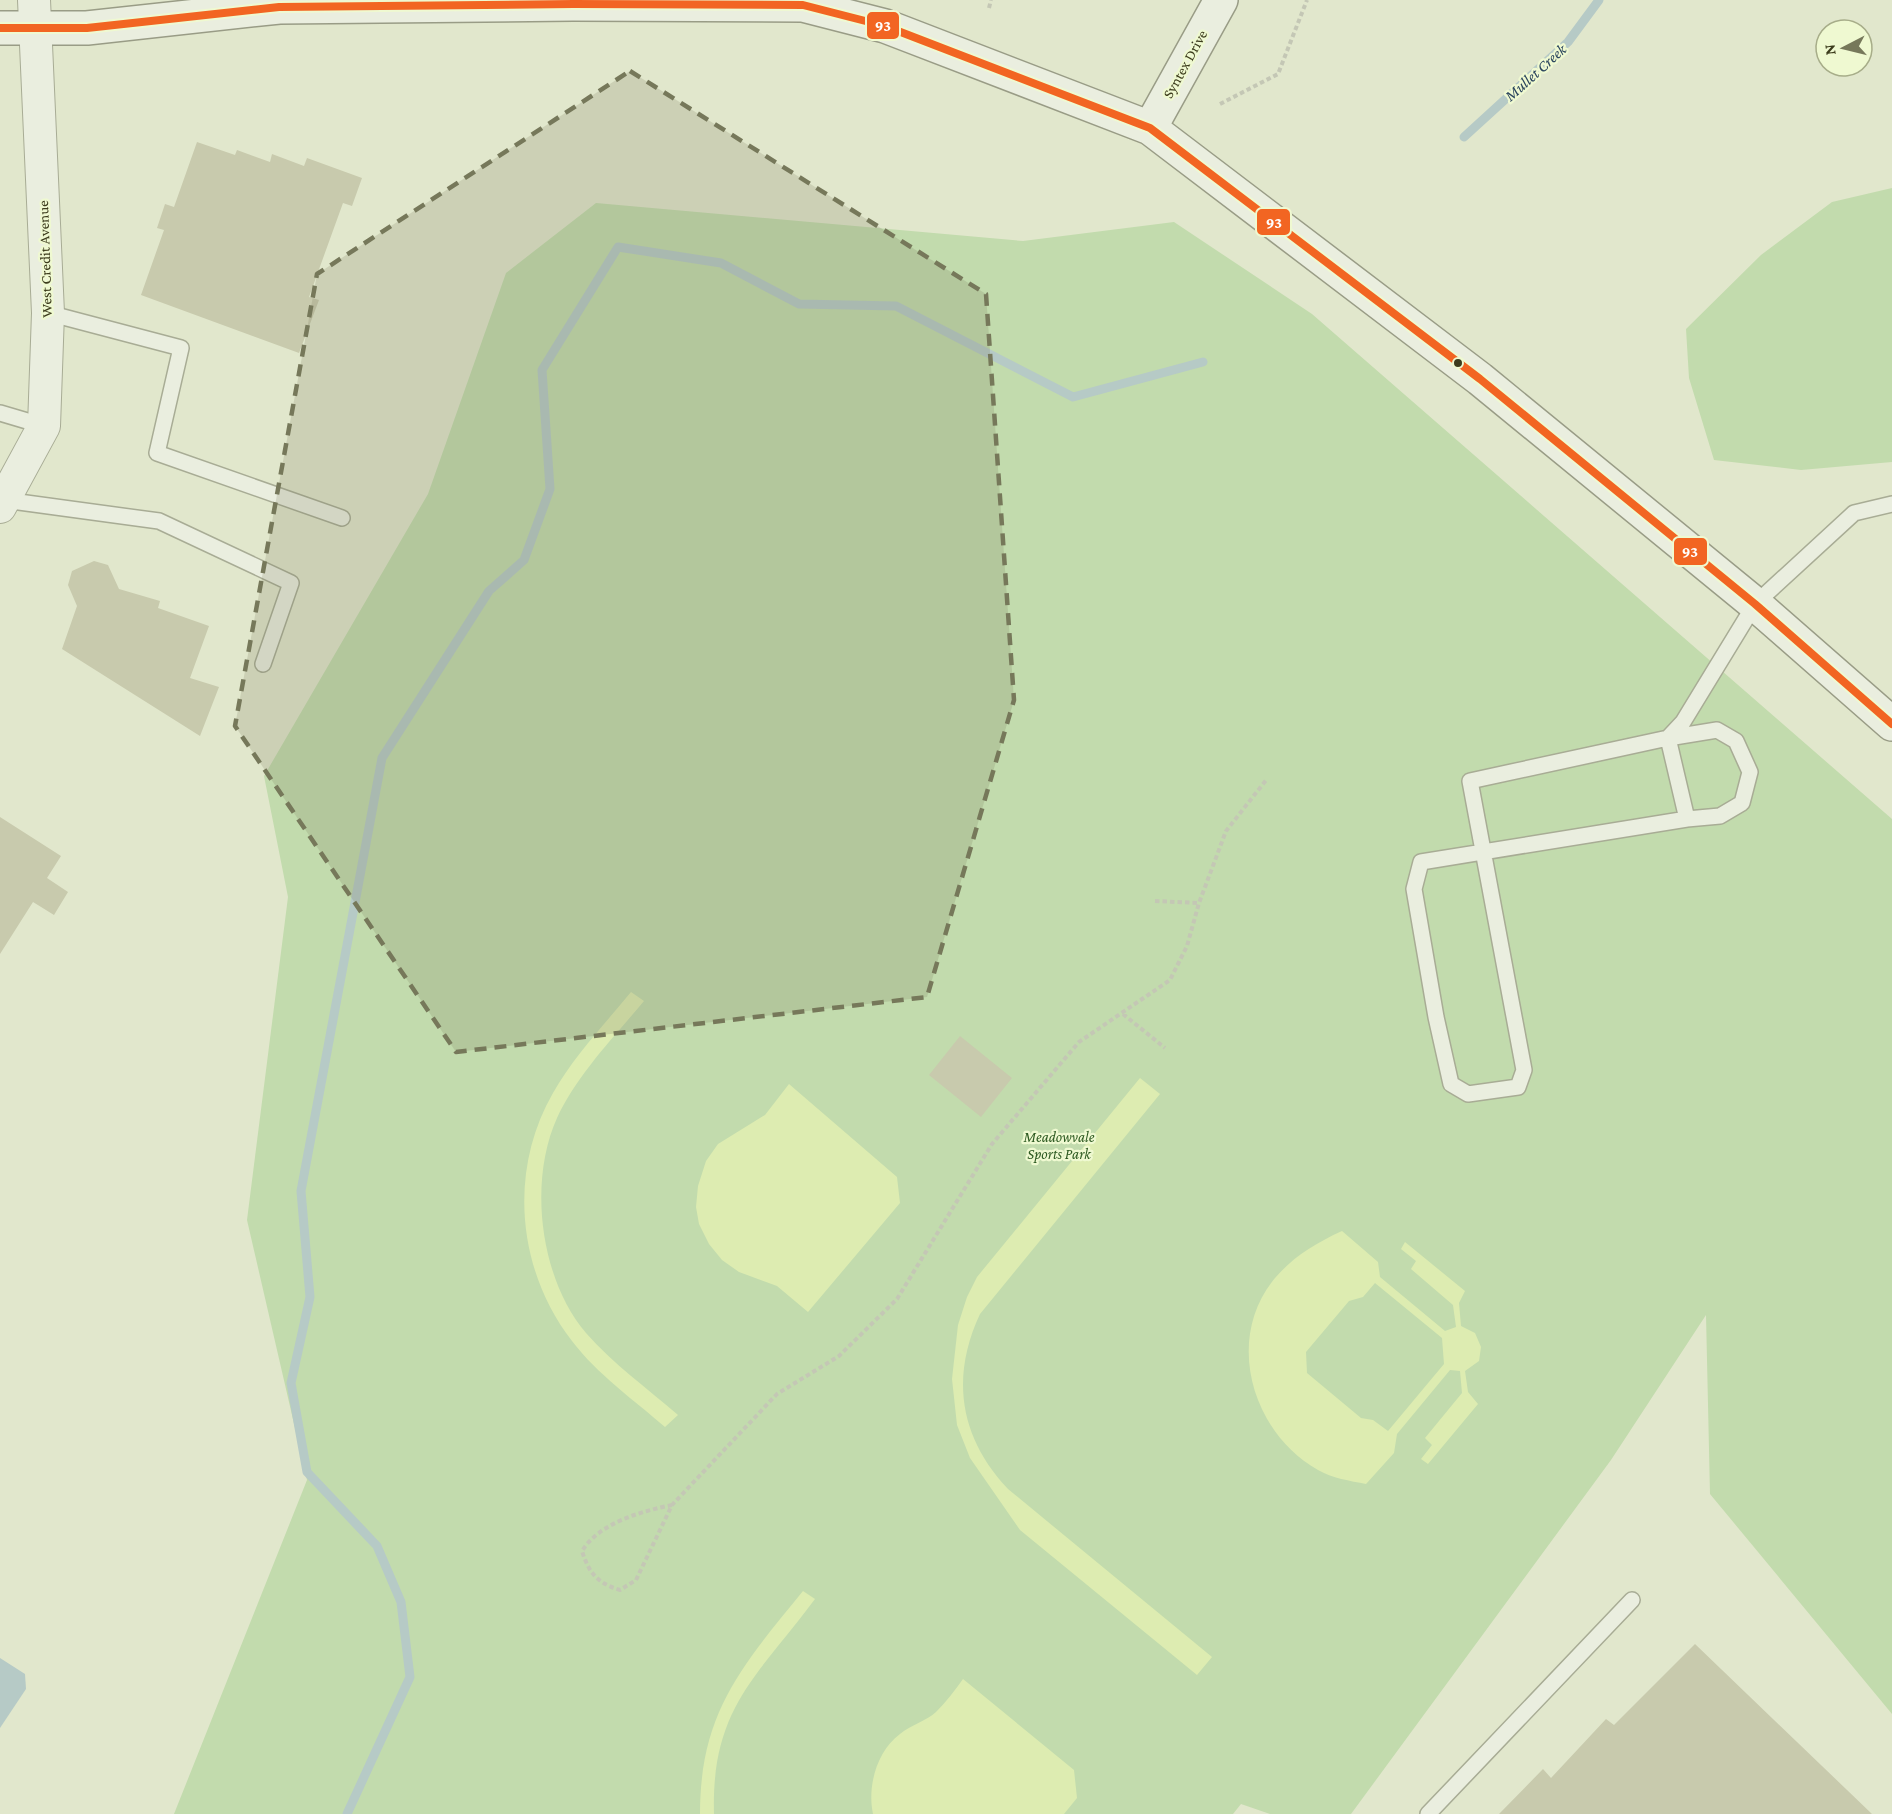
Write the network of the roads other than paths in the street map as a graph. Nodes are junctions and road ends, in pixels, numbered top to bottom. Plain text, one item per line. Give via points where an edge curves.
1 (1221, 0) edge
2 (34, 14) edge
3 (0, 28) edge
4 (1150, 128) junction
5 (48, 313) junction
6 (0, 413) edge
7 (44, 426) junction
8 (2, 503) edge
9 (1892, 504) edge
10 (342, 518) dead end
11 (1755, 604) junction
12 (263, 664) dead end
13 (1892, 724) edge
14 (1668, 738) junction
15 (1687, 819) junction
16 (1484, 852) junction
17 (1632, 1600) dead end
18 (1428, 1814) edge

1 - 4 main road, Syntex Drive
2 - 3 main road
2 - 4 main road via 87,28 279,7 803,5 885,26
2 - 5 street, West Credit Avenue
4 - 11 main road via 1480,379
5 - 7 street, West Credit Avenue
5 - 10 lane via 181,348 157,453
6 - 7 lane
7 - 8 street, West Credit Avenue
8 - 12 lane via 159,521 291,583
9 - 11 lane via 1854,513
11 - 13 main road
11 - 14 lane via 1683,722
14 - 15 lane
14 - 15 lane via 1717,730 1736,741 1750,772 1742,803 1720,816
14 - 16 lane via 1470,781
15 - 16 lane
16 - 16 lane via 1524,1070 1518,1087 1468,1094 1451,1084 1414,889 1421,862
17 - 18 lane

